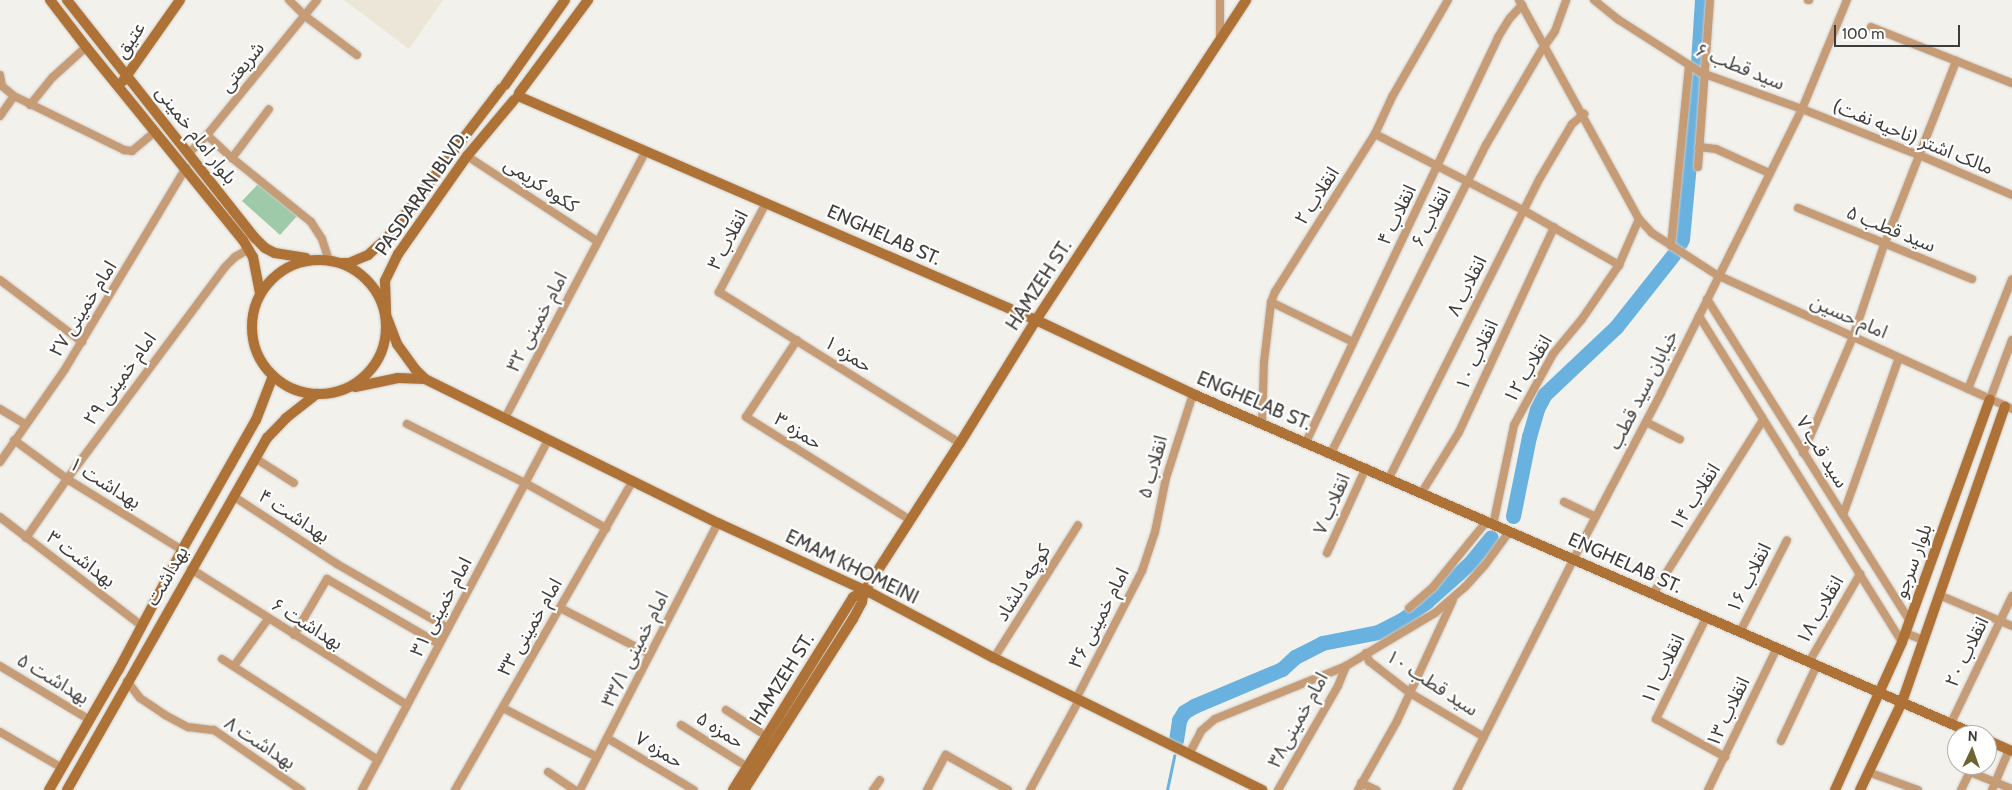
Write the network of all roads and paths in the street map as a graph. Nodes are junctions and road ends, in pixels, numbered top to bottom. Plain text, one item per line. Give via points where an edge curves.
1 (50, 0) edge
2 (67, 0) edge
3 (180, 0) edge
4 (289, 0) edge
5 (317, 0) edge
6 (566, 0) edge
7 (588, 0) edge
8 (1220, 0) edge
9 (1246, 0) edge
10 (1448, 0) edge
11 (1566, 0) edge
12 (1594, 0) edge
13 (1710, 0) edge
14 (1848, 0) edge
15 (1520, 3) edge
16 (305, 16) junction
17 (1871, 27) dead end
18 (1219, 42) junction
19 (1544, 45) junction
20 (86, 47) junction
21 (357, 55) dead end
22 (1956, 61) junction
23 (1689, 66) junction
24 (1704, 74) junction
25 (0, 75) edge
26 (127, 76) junction
27 (2012, 83) edge
28 (119, 85) junction
29 (503, 87) junction
30 (14, 96) junction
31 (517, 96) junction
32 (30, 105) junction
33 (269, 109) dead end
34 (1802, 109) junction
35 (1584, 114) junction
36 (0, 116) edge
37 (156, 130) junction
38 (1375, 134) junction
39 (207, 135) junction
40 (1699, 147) junction
41 (646, 151) junction
42 (189, 153) junction
43 (1919, 155) junction
44 (467, 156) junction
45 (232, 158) junction
46 (1438, 166) junction
47 (1698, 167) dead end
48 (186, 168) junction
49 (1769, 173) junction
50 (1468, 181) junction
51 (2012, 195) edge
52 (766, 203) junction
53 (1798, 208) dead end
54 (1523, 210) junction
55 (1639, 219) junction
56 (1554, 227) junction
57 (597, 241) junction
58 (1884, 245) junction
59 (1671, 246) junction
60 (249, 249) junction
61 (317, 259) junction
62 (329, 260) junction
63 (340, 262) junction
64 (1619, 265) junction
65 (1717, 275) junction
66 (1972, 279) dead end
67 (2012, 279) edge
68 (0, 280) edge
69 (719, 292) joint
70 (260, 294) junction
71 (1707, 299) junction
72 (1272, 302) junction
73 (386, 315) junction
74 (1699, 316) junction
75 (1036, 320) junction
76 (1852, 337) junction
77 (797, 340) junction
78 (2012, 340) edge
79 (82, 342) junction
80 (1353, 342) junction
81 (1899, 358) junction
82 (272, 376) junction
83 (425, 379) junction
84 (1968, 389) junction
85 (340, 391) junction
86 (317, 394) junction
87 (1193, 394) junction
88 (1990, 399) junction
89 (2009, 408) edge
90 (0, 409) edge
91 (1762, 417) junction
92 (505, 418) junction
93 (1646, 422) junction
94 (25, 424) junction
95 (407, 424) dead end
96 (1262, 424) junction
97 (14, 440) junction
98 (548, 440) junction
99 (1680, 440) dead end
100 (1306, 442) junction
101 (960, 443) junction
102 (1331, 453) junction
103 (1803, 453) junction
104 (255, 458) junction
105 (0, 462) edge
106 (1366, 468) junction
107 (1389, 478) junction
108 (67, 479) junction
109 (633, 480) junction
110 (221, 481) junction
111 (294, 483) dead end
112 (525, 483) junction
113 (1422, 492) junction
114 (234, 493) junction
115 (1564, 502) dead end
116 (1843, 515) junction
117 (1596, 516) junction
118 (0, 517) edge
119 (910, 520) junction
120 (718, 523) junction
121 (1489, 523) junction
122 (1078, 525) dead end
123 (606, 528) junction
124 (1509, 532) junction
125 (26, 538) junction
126 (1787, 540) dead end
127 (182, 550) junction
128 (1150, 551) joint
129 (1327, 554) dead end
130 (1573, 560) junction
131 (191, 570) junction
132 (1860, 574) junction
133 (864, 590) junction
134 (1653, 594) junction
135 (1939, 595) junction
136 (2012, 596) edge
137 (1454, 598) junction
138 (560, 608) junction
139 (1409, 608) dead end
140 (1706, 618) junction
141 (268, 619) junction
142 (1910, 621) junction
143 (2000, 621) junction
144 (2012, 626) edge
145 (141, 628) junction
146 (448, 628) junction
147 (1740, 632) junction
148 (294, 635) junction
149 (152, 637) junction
150 (1904, 638) junction
151 (1923, 640) junction
152 (439, 644) junction
153 (1777, 648) junction
154 (1366, 653) junction
155 (650, 654) junction
156 (994, 658) junction
157 (222, 659) dead end
158 (1813, 664) junction
159 (0, 666) edge
160 (234, 666) junction
161 (1346, 666) junction
162 (127, 681) junction
163 (1880, 692) junction
164 (1410, 693) junction
165 (1077, 699) junction
166 (1902, 702) junction
167 (407, 705) junction
168 (503, 708) junction
169 (726, 710) dead end
170 (90, 720) junction
171 (1951, 723) junction
172 (681, 725) dead end
173 (1955, 725) edge
174 (0, 732) edge
175 (760, 732) dead end
176 (1484, 737) junction
177 (607, 738) junction
178 (1781, 741) dead end
179 (1997, 744) edge
180 (2011, 750) edge
181 (1188, 754) junction
182 (597, 757) junction
183 (1725, 757) junction
184 (378, 760) junction
185 (741, 763) dead end
186 (62, 768) junction
187 (548, 772) dead end
188 (1868, 772) junction
189 (1969, 775) edge
190 (1980, 775) edge
191 (880, 780) dead end
192 (1359, 786) edge
193 (1994, 786) edge
194 (1711, 789) edge
195 (2012, 789) edge
196 (49, 790) edge
197 (67, 790) edge
198 (301, 790) edge
199 (362, 790) edge
200 (455, 790) edge
201 (575, 790) edge
202 (580, 790) edge
203 (694, 790) edge
204 (733, 790) edge
205 (744, 790) edge
206 (873, 790) edge
207 (927, 790) edge
208 (1008, 790) edge
209 (1030, 790) edge
210 (1262, 790) edge
211 (1278, 790) edge
212 (1376, 790) edge
213 (1457, 790) edge
214 (1835, 790) edge
215 (1860, 790) edge
216 (1918, 790) edge
217 (1961, 790) edge

1 - 20 main road, بلوار امام خمینی
2 - 26 main road, بلوار امام خمینی
3 - 26 main road, عتیق
4 - 16 street
5 - 16 street, شریعتی
6 - 29 main road, PASDARAN BLVD.
7 - 31 main road, PASDARAN BLVD.
8 - 18 street
9 - 18 main road, HAMZEH ST.
10 - 38 street, انقلاب ۲
11 - 19 street, انقلاب ۶ via 1555,31
12 - 23 street, سید قطب ۶
13 - 24 street
14 - 34 street, خیابان سید قطب
15 - 19 street, امام حسین
15 - 46 street, انقلاب ۴ via 1498,37
16 - 21 street
16 - 39 street, شریعتی
17 - 22 street
18 - 75 main road, HAMZEH ST.
19 - 35 street, امام حسین
19 - 50 street, انقلاب ۶ via 1503,113
20 - 28 main road, بلوار امام خمینی
20 - 32 street via 53,76
22 - 27 street
22 - 43 street
23 - 24 street, سید قطب ۶
23 - 59 street
24 - 34 street, سید قطب ۶
24 - 40 street
25 - 30 street via 2,86
26 - 28 main road, عتیق
26 - 42 main road, بلوار امام خمینی
28 - 37 main road, بلوار امام خمینی
29 - 31 main road via 510,83 516,85
29 - 31 main road via 501,95 505,100
29 - 63 main road, PASDARAN BLVD. via 387,238 359,260
30 - 32 street
30 - 36 street
31 - 41 main road, ENGHELAB ST.
31 - 44 main road, PASDARAN BLVD.
32 - 37 street via 124,150 132,151
33 - 45 street
34 - 43 street, مالک اشتر (ناحیه نفت)
34 - 49 street, خیابان سید قطب
35 - 54 street, انقلاب ۸ via 1572,124
35 - 55 street, امام حسین
37 - 48 main road, بلوار امام خمینی
38 - 46 street
38 - 72 street, انقلاب ۲ via 1275,292
39 - 42 street, شریعتی
39 - 45 street
40 - 47 street
40 - 49 street via 1716,149
41 - 52 main road, ENGHELAB ST.
41 - 57 street, امام خمینی ۳۲
42 - 61 main road, بلوار امام خمینی via 265,248 282,256
43 - 51 street, مالک اشتر (ناحیه نفت)
43 - 58 street
44 - 57 street, ککوه کریمی
44 - 73 main road, PASDARAN BLVD. via 392,263 385,281
45 - 62 street via 311,222
46 - 50 street
46 - 80 street, انقلاب ۴
48 - 60 main road, بلوار امام خمینی
48 - 79 street, امام خمینی ۲۷
49 - 65 street, خیابان سید قطب
50 - 54 street
50 - 102 street, انقلاب ۶
52 - 69 street, انقلاب ۳
52 - 75 main road, ENGHELAB ST.
53 - 58 street, سید قطب ۵
54 - 56 street
54 - 107 street, انقلاب ۸
55 - 59 street, امام حسین
55 - 64 street, انقلاب ۱۲
56 - 64 street
56 - 113 street, انقلاب ۱۰ via 1459,432
57 - 92 street, امام خمینی ۳۲
58 - 66 street, سید قطب ۵
58 - 76 street
59 - 65 street, امام حسین
60 - 70 main road, بلوار امام خمینی
60 - 108 street, امام خمینی ۲۹ via 225,267
61 - 62 main road
61 - 70 main road via 294,264 275,276
62 - 63 main road
63 - 73 main road via 370,282
64 - 121 street, انقلاب ۱۲ via 1582,320 1553,354 1514,426
65 - 71 street, خیابان سید قطب
65 - 76 street, امام حسین
67 - 84 street
68 - 79 street
69 - 77 street, حمزه ۱
70 - 82 main road via 252,315 252,337 259,358
71 - 74 street, خیابان سید قطب
71 - 103 street, سید قب ۷
72 - 80 street
72 - 96 street, انقلاب ۲ via 1264,362
73 - 83 main road via 404,355
73 - 85 main road via 387,334 382,353 358,382
74 - 91 street
74 - 93 street, خیابان سید قطب
75 - 87 main road, ENGHELAB ST.
75 - 101 main road, HAMZEH ST.
76 - 81 street, امام حسین
76 - 103 street
77 - 101 street, حمزه ۱
77 - 119 street, حمزه ۳ via 746,417
78 - 88 street, بلوار سرجو
79 - 94 street, امام خمینی ۲۷
80 - 100 street, انقلاب ۴
81 - 84 street, امام حسین
81 - 116 street
82 - 86 main road via 286,386
82 - 110 main road, بهداشت via 256,420
83 - 85 main road via 384,380
83 - 92 main road, EMAM KHOMEINI
84 - 88 street, امام حسین
85 - 86 main road
86 - 104 main road, بهداشت via 275,428
87 - 96 main road, ENGHELAB ST.
87 - 128 street, انقلاب ۵ via 1166,478
88 - 89 street, امام حسین
88 - 142 main road, بلوار سرجو
89 - 135 main road, بلوار سرجو
90 - 94 street
91 - 132 street
91 - 134 street, انقلاب ۱۴
92 - 98 main road, EMAM KHOMEINI
93 - 99 street
93 - 117 street, خیابان سید قطب
94 - 97 street, امام خمینی ۲۷
95 - 112 street
96 - 100 main road, ENGHELAB ST.
97 - 105 street, امام خمینی ۲۷
97 - 108 street, بهداشت ۱
98 - 109 main road, EMAM KHOMEINI
98 - 112 street, امام خمینی ۳۱
100 - 102 main road, ENGHELAB ST.
101 - 119 main road, HAMZEH ST.
102 - 106 main road, ENGHELAB ST.
103 - 116 street, سید قب ۷
104 - 111 street
104 - 114 main road, بهداشت
106 - 107 main road, ENGHELAB ST.
106 - 129 street, انقلاب ۷
107 - 113 main road, ENGHELAB ST.
108 - 125 street, امام خمینی ۲۹
108 - 127 street, بهداشت ۱
109 - 120 main road, EMAM KHOMEINI
109 - 123 street, امام خمینی ۳۳
110 - 114 main road
110 - 127 main road, بهداشت
112 - 123 street
112 - 146 street, امام خمینی ۳۱
113 - 121 main road, ENGHELAB ST.
114 - 131 main road, بهداشت
114 - 146 street, بهداشت ۴ via 336,564
115 - 117 street
116 - 142 street, سید قب ۷
117 - 130 street, خیابان سید قطب
118 - 125 street, بهداشت ۳
119 - 133 main road, HAMZEH ST.
120 - 133 main road, EMAM KHOMEINI
120 - 155 street, امام خمینی ۳۳/۱
121 - 124 main road, ENGHELAB ST.
121 - 139 street via 1433,587
122 - 156 street, کوچه دلشاد
123 - 138 street, امام خمینی ۳۳
124 - 130 main road, ENGHELAB ST.
124 - 137 street via 1485,565
125 - 145 street, بهداشت ۳
126 - 147 street, انقلاب ۱۶
127 - 145 main road, بهداشت
128 - 165 street, امام خمینی ۳۶
130 - 134 main road, ENGHELAB ST.
130 - 176 street, خیابان سید قطب
131 - 141 street, بهداشت ۶
131 - 149 main road, بهداشت
132 - 150 street
132 - 158 street, انقلاب ۱۸
133 - 156 main road, EMAM KHOMEINI
133 - 204 main road, HAMZEH ST. via 854,597
133 - 205 main road, HAMZEH ST. via 862,602 852,619
134 - 140 main road, ENGHELAB ST.
135 - 143 street
135 - 151 main road, بلوار سرجو
136 - 143 street, انقلاب ۲۰
137 - 154 street via 1424,620
137 - 164 street
138 - 155 street
138 - 168 street, امام خمینی ۳۳
140 - 147 main road, ENGHELAB ST.
140 - 183 street, انقلاب ۱۱ via 1656,719
141 - 148 street, بهداشت ۶
141 - 160 street
142 - 150 main road, بلوار سرجو
143 - 144 street
143 - 171 street, انقلاب ۲۰
145 - 149 main road
145 - 170 main road, بهداشت
146 - 152 street, امام خمینی ۳۱
147 - 153 main road, ENGHELAB ST.
148 - 152 street via 327,579
148 - 167 street, بهداشت ۶
149 - 162 main road, بهداشت
150 - 151 street
150 - 163 main road, بلوار سرجو
151 - 166 main road, بلوار سرجو
152 - 167 street, امام خمینی ۳۱
153 - 158 main road, ENGHELAB ST.
153 - 183 street, انقلاب ۱۳
154 - 161 street
154 - 164 street, سید قطب ۱۰ via 1369,662
155 - 177 street, امام خمینی ۳۳/۱
156 - 165 main road, EMAM KHOMEINI
157 - 160 street
158 - 163 main road, ENGHELAB ST.
158 - 178 street, انقلاب ۱۸
159 - 170 street, بهداشت ۵
160 - 184 street
161 - 181 street via 1215,719 1201,731
161 - 211 street, امام خمینی۳۸ via 1338,686
162 - 197 main road, بهداشت
162 - 198 street, بهداشت ۸ via 140,698 164,715 188,728 214,730
163 - 166 main road, ENGHELAB ST.
163 - 214 main road, بلوار سرجو
164 - 176 street, سید قطب ۱۰
164 - 192 street via 1398,721
165 - 181 main road, EMAM KHOMEINI
165 - 209 street, امام خمینی ۳۶
166 - 171 main road, ENGHELAB ST.
166 - 188 main road, بلوار سرجو
167 - 184 street, امام خمینی ۳۱
168 - 182 street
168 - 200 street, امام خمینی ۳۳
169 - 175 street
170 - 186 main road, بهداشت
171 - 173 main road, ENGHELAB ST.
172 - 185 street, حمزه ۵
174 - 186 street
176 - 213 street, خیابان سید قطب
177 - 182 street, امام خمینی ۳۳/۱
177 - 203 street, حمزه ۷
179 - 180 main road
180 - 193 street
181 - 210 main road, EMAM KHOMEINI
182 - 202 street, امام خمینی ۳۳/۱
183 - 194 street, انقلاب ۱۳
184 - 199 street, امام خمینی ۳۱
186 - 196 main road, بهداشت
187 - 201 street
188 - 215 main road, بلوار سرجو
188 - 216 street
189 - 217 street
190 - 193 street
191 - 206 street
192 - 212 street
193 - 195 street
207 - 208 street via 946,755

